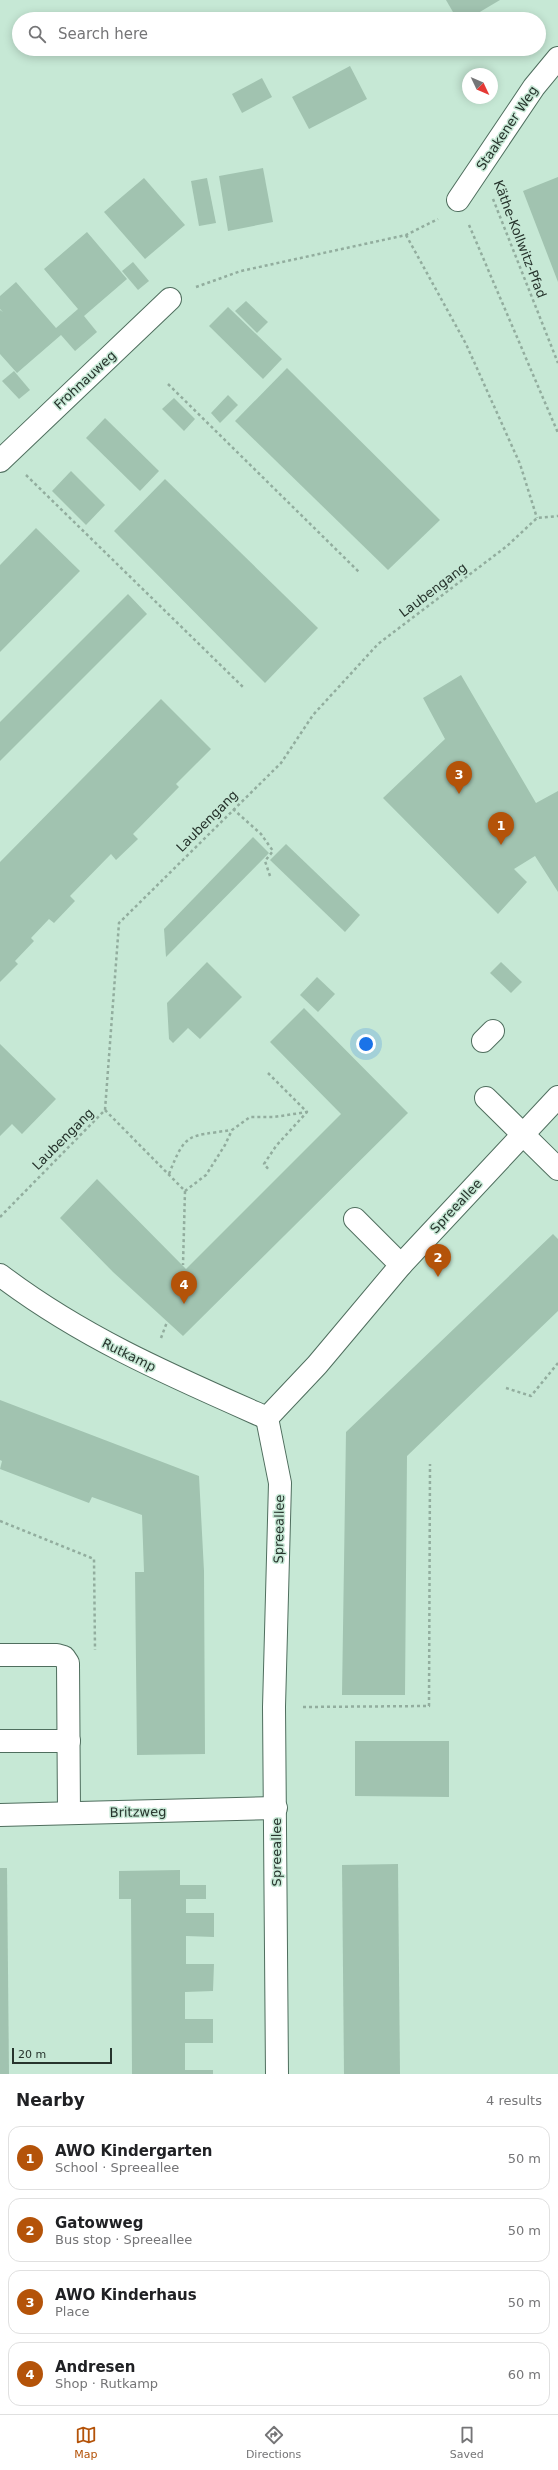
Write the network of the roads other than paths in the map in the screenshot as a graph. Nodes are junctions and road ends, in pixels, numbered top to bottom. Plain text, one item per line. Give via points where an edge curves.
1 (558, 58) edge
2 (458, 200) road end
3 (170, 299) road end
4 (3, 458) edge
5 (558, 1097) edge
6 (486, 1098) dead end
7 (523, 1133) junction
8 (558, 1169) edge
9 (355, 1219) dead end
10 (402, 1265) junction
11 (0, 1275) edge
12 (267, 1418) junction
13 (0, 1655) edge
14 (0, 1741) edge
15 (68, 1741) junction
16 (276, 1808) junction
17 (69, 1813) junction
18 (0, 1815) edge
19 (277, 2074) edge

1 - 2 street, Staakener Weg via 534,87
3 - 4 street, Frohnauweg
5 - 7 street, Spreeallee
6 - 7 street
7 - 8 street
7 - 10 street, Spreeallee
9 - 10 street
10 - 12 street, Spreeallee via 317,1365
11 - 12 street, Rutkamp via 37,1304 110,1346
12 - 16 street, Spreeallee via 280,1483 274,1707
13 - 15 street via 64,1657 68,1662
14 - 15 street
15 - 17 street
16 - 17 street, Britzweg
16 - 19 street, Spreeallee
17 - 18 street, Britzweg

